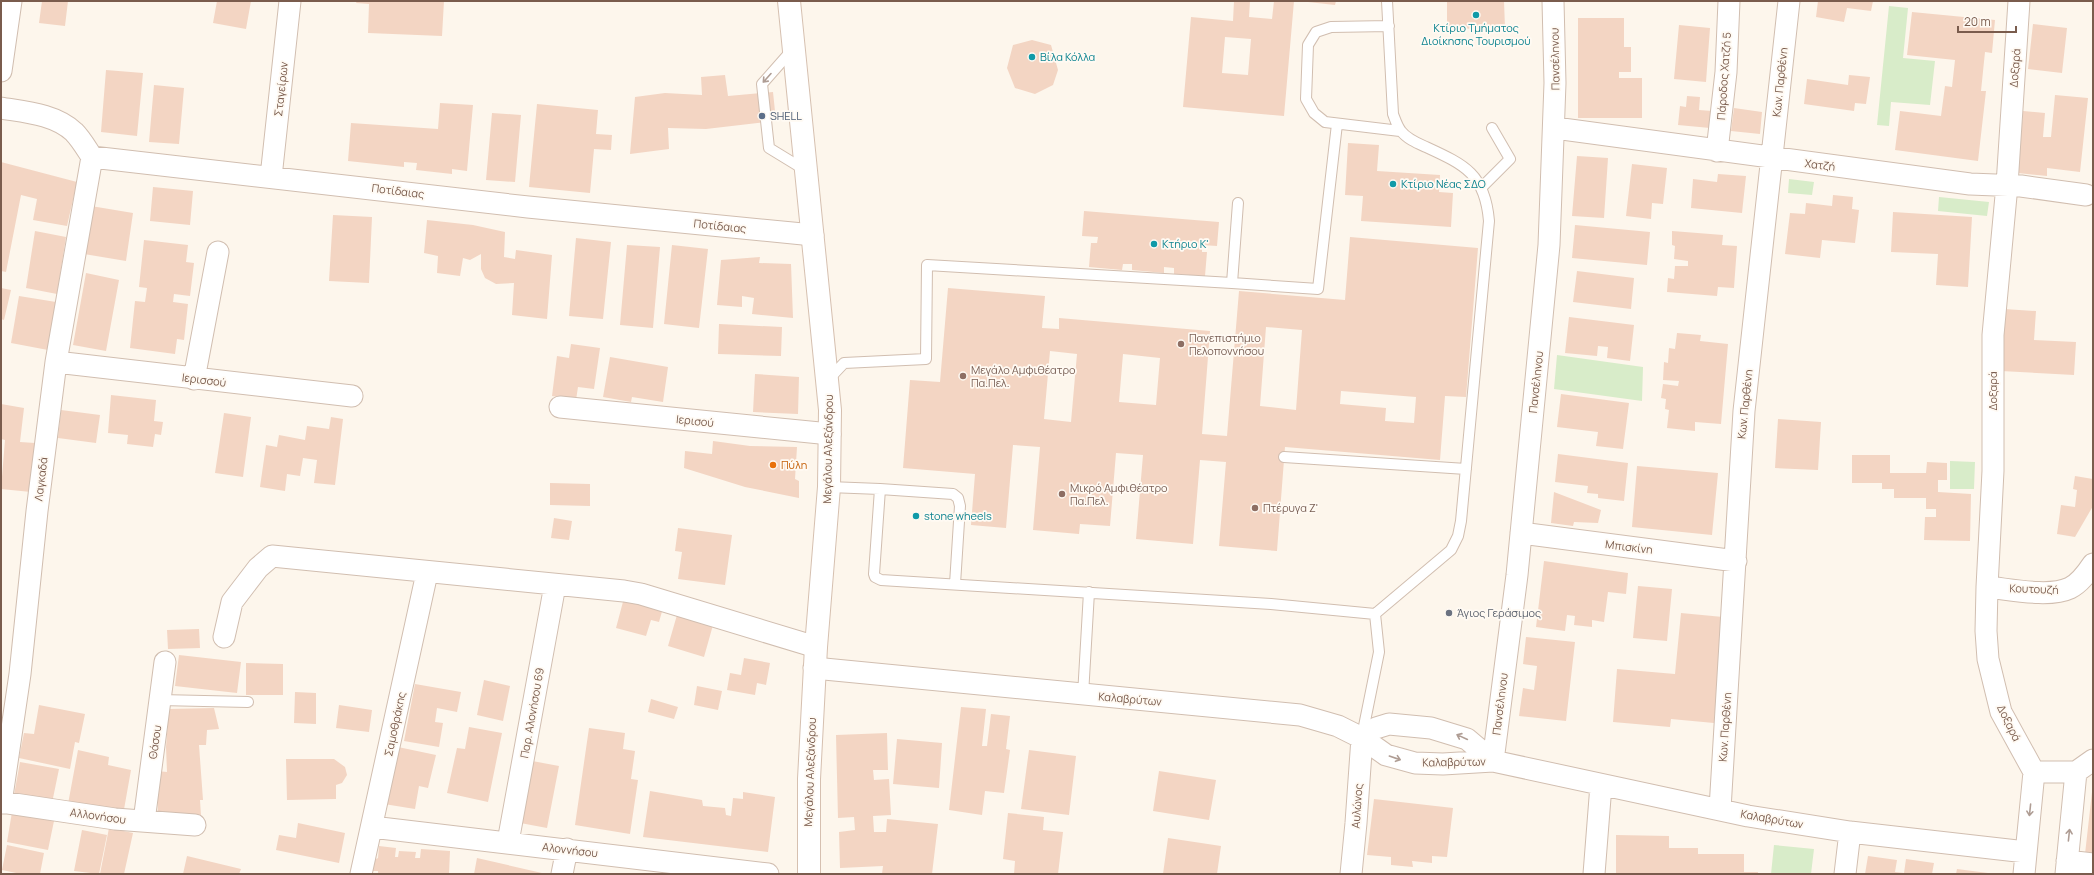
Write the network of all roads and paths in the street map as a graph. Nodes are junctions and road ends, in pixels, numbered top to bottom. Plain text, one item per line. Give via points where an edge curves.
1 (10, 1) edge
2 (290, 1) edge
3 (789, 1) edge
4 (1388, 1) edge
5 (1553, 1) edge
6 (1729, 1) edge
7 (1788, 1) edge
8 (2019, 1) edge
9 (1389, 26) junction
10 (794, 49) junction
11 (1, 71) edge
12 (1, 108) edge
13 (1337, 124) junction
14 (1492, 128) dead end
15 (1554, 128) junction
16 (1400, 131) junction
17 (1717, 151) junction
18 (92, 157) junction
19 (1772, 159) junction
20 (806, 171) junction
21 (271, 177) junction
22 (2007, 185) junction
23 (1482, 187) junction
24 (2086, 195) dead end
25 (1238, 203) dead end
26 (813, 235) junction
27 (218, 252) dead end
28 (1232, 283) junction
29 (56, 362) junction
30 (194, 379) junction
31 (828, 380) junction
32 (352, 396) dead end
33 (560, 407) dead end
34 (830, 434) junction
35 (1284, 457) dead end
36 (1466, 469) junction
37 (829, 487) junction
38 (880, 489) junction
39 (1521, 533) junction
40 (1736, 561) junction
41 (2093, 564) edge
42 (427, 573) junction
43 (555, 584) junction
44 (955, 584) junction
45 (1987, 587) junction
46 (1089, 592) junction
47 (1375, 614) junction
48 (224, 637) dead end
49 (815, 657) junction
50 (165, 662) dead end
51 (1083, 695) junction
52 (160, 700) junction
53 (248, 702) dead end
54 (1362, 738) junction
55 (2093, 760) edge
56 (1493, 761) junction
57 (2034, 772) junction
58 (2076, 772) junction
59 (1601, 785) junction
60 (1, 802) edge
61 (1720, 809) junction
62 (144, 821) junction
63 (195, 825) dead end
64 (372, 827) junction
65 (1850, 832) junction
66 (508, 842) junction
67 (567, 849) junction
68 (2026, 852) junction
69 (2093, 864) edge
70 (2066, 867) edge
71 (361, 874) edge
72 (562, 874) edge
73 (768, 874) edge
74 (809, 874) edge
75 (1351, 874) edge
76 (1594, 874) edge
77 (1845, 874) edge
78 (2024, 874) edge

1 - 11 street
2 - 21 street, Σταγείρων
3 - 10 main road, Μεγάλου Αλεξάνδρου
4 - 9 lane
5 - 15 street, Πανσέληνου
6 - 17 street, Πάροδος Χατζή 5 via 1726,72
7 - 19 street, Κων. Παρθένη
8 - 22 street, Δοξαρά
9 - 13 lane via 1331,27 1316,32 1308,45 1306,99 1314,113 1325,122
9 - 16 lane via 1393,114
10 - 20 main road, Μεγάλου Αλεξάνδρου
10 -> 20 lane via 762,84 762,91 769,148
12 - 18 street via 48,117 62,124 75,133
13 - 16 lane
13 - 28 lane via 1318,289
14 - 23 lane via 1510,159
15 - 17 street, Χατζή
15 - 39 street, Πανσέληνου via 1548,261
16 - 23 lane via 1409,139 1454,160 1472,174
17 - 19 street, Χατζή
18 - 21 street, Ποτίδαιας
18 - 29 street, Λαγκαδά
19 - 22 street, Χατζή via 1970,184
19 - 40 street, Κων. Παρθένη via 1744,411
20 - 26 main road, Μεγάλου Αλεξάνδρου
21 - 26 street, Ποτίδαιας via 528,207
22 - 24 street, Χατζή
22 - 45 street, Δοξαρά via 1993,335 1993,471
23 - 36 lane via 1487,201 1489,221
25 - 28 lane
26 - 31 main road, Μεγάλου Αλεξάνδρου
27 - 30 street
28 - 31 lane via 927,265 926,359 844,363
29 - 30 street, Ιερισσού
29 - 60 street, Λαγκαδά via 20,674
30 - 32 street, Ιερισσού
31 - 34 main road, Μεγάλου Αλεξάνδρου
33 - 34 street, Ιερισού
34 - 37 main road, Μεγάλου Αλεξάνδρου
35 - 36 lane
36 - 47 lane via 1458,536 1451,550
37 - 38 lane
37 - 49 main road, Μεγάλου Αλεξάνδρου
38 - 44 lane via 953,494 958,498 960,506
38 - 44 lane via 875,577 881,580
39 - 40 street, Μπισκίνη
39 - 56 street, Πανσέληνου
40 - 61 street, Κων. Παρθένη
41 - 45 street, Κουτουζή via 2079,582 2064,590 2047,592
42 - 43 street, Καλαβρύτων
42 - 48 street, Καλαβρύτων via 272,556 258,568 232,602
42 - 64 street, Σαμοθράκης
43 - 49 street, Καλαβρύτων via 641,594
43 - 66 street, Παρ. Αλονήσου 69
44 - 46 lane
45 - 57 street, Δοξαρά via 1988,659 1997,699 2005,720
46 - 47 lane
46 - 51 lane
47 - 54 lane via 1378,652
49 - 51 street, Καλαβρύτων
49 - 74 main road, Μεγάλου Αλεξάνδρου via 808,779
50 - 52 street, Θάσου
51 - 54 street, Καλαβρύτων via 1300,715 1326,722
52 - 53 lane
52 - 62 street, Θάσου
54 -> 56 street, Καλαβρύτων via 1386,755 1415,763
56 -> 54 street via 1467,739 1431,728 1389,724 1376,728
54 - 75 street, Αυλώνος
55 - 58 street
56 - 59 street, Καλαβρύτων
57 - 58 street
57 -> 68 street
70 -> 58 street
59 - 61 street, Καλαβρύτων
59 - 76 street
60 - 62 street, Αλλονήσου
61 - 65 street, Καλαβρύτων via 1748,816
62 - 63 street, Αλλονήσου
64 - 66 street, Αλοννήσου
64 - 71 street, Σαμοθράκης
65 - 68 street, Καλαβρύτων
65 - 77 street
66 - 67 street, Αλοννήσου
67 - 72 street
67 - 73 street, Αλοννήσου
68 - 78 street
69 - 70 street

